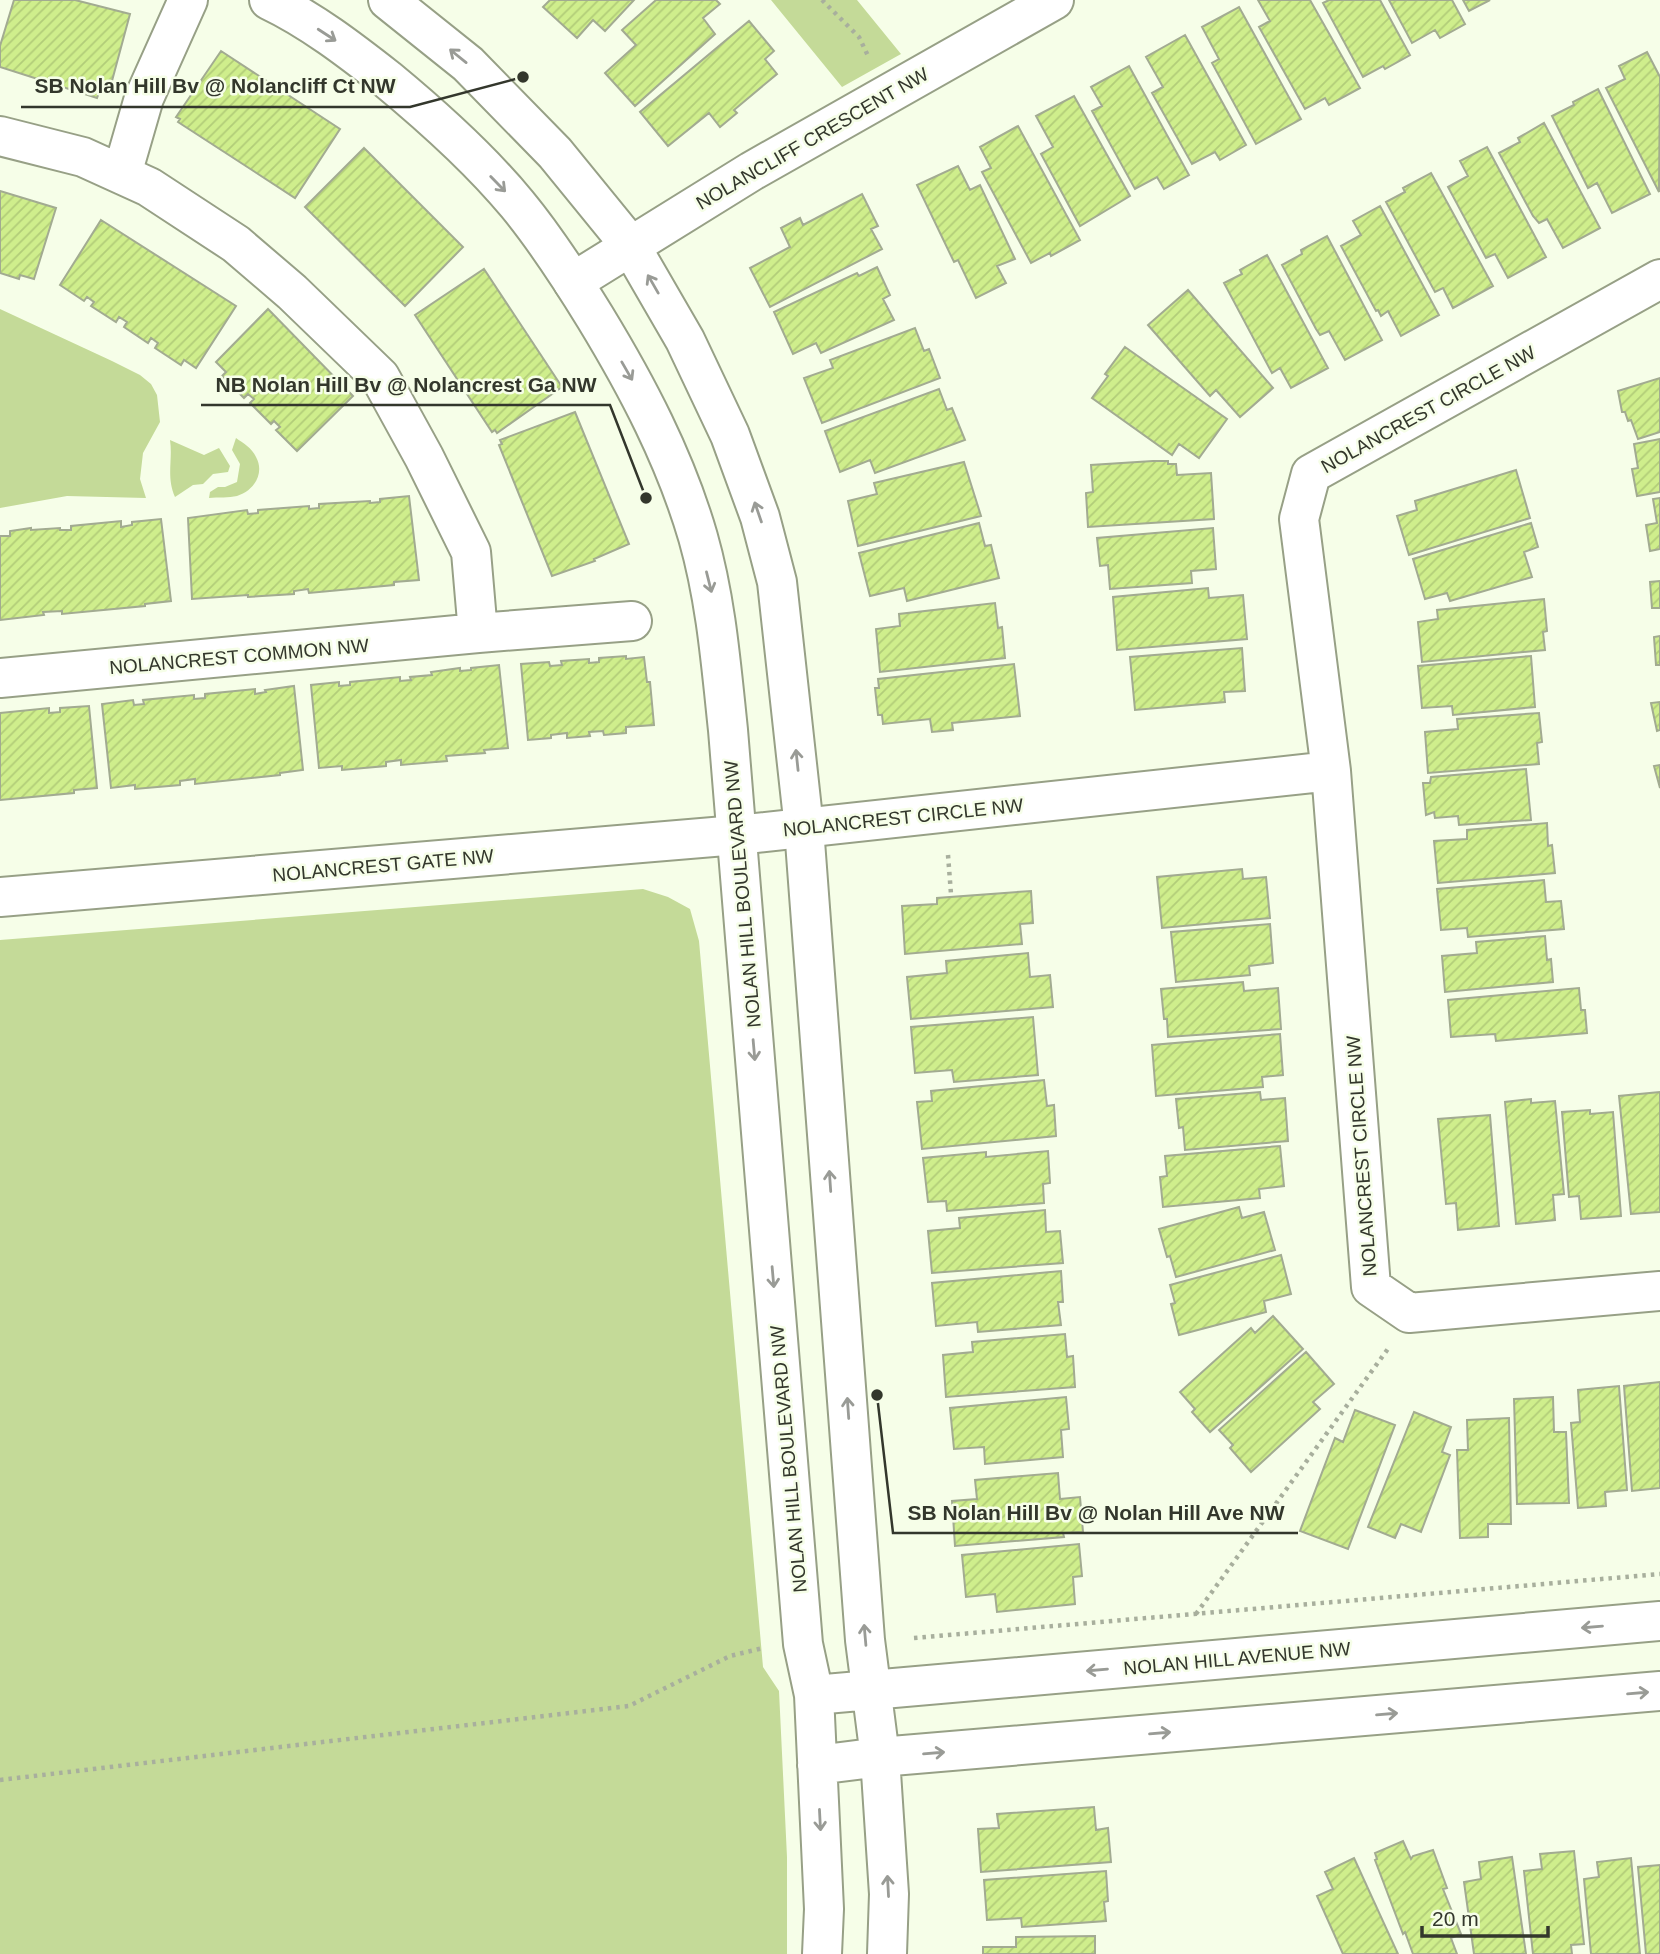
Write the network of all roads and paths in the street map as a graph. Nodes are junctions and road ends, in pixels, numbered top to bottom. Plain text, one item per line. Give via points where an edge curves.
1 (188, 0) edge
2 (269, 0) edge
3 (388, 0) edge
4 (822, 0) edge
5 (1054, 0) edge
6 (886, 94) junction
7 (0, 136) edge
8 (122, 174) junction
9 (630, 245) junction
10 (1660, 279) edge
11 (573, 282) junction
12 (632, 621) dead end
13 (478, 633) junction
14 (0, 678) edge
15 (1331, 771) junction
16 (804, 828) junction
17 (751, 834) junction
18 (948, 855) dead end
19 (951, 894) dead end
20 (0, 897) edge
21 (1660, 1291) edge
22 (1409, 1313) junction
23 (1660, 1574) edge
24 (1195, 1614) junction
25 (1660, 1621) edge
26 (914, 1637) dead end
27 (768, 1647) dead end
28 (871, 1690) junction
29 (1660, 1691) edge
30 (814, 1695) junction
31 (880, 1757) junction
32 (817, 1765) junction
33 (0, 1780) edge
34 (821, 1954) edge
35 (887, 1954) edge

1 - 8 street via 144,98
2 -> 11 street, NOLAN HILL BOULEVARD NW via 352,51 435,118 517,204
9 -> 3 street via 555,152 468,64
4 - 6 path via 859,37
5 - 6 street, NOLANCLIFF CRESCENT NW
6 - 9 street, NOLANCLIFF CRESCENT NW
7 - 8 street via 83,158
8 - 13 street via 236,244 380,377 471,552
9 - 11 street, NOLANCLIFF CRESCENT NW
16 -> 9 street via 777,582 760,517 730,435 691,352
10 - 15 street, NOLANCREST CIRCLE NW via 1311,474 1299,519
11 -> 17 street, NOLAN HILL BOULEVARD NW via 630,374 658,431 698,536 715,607
12 - 13 street, NOLANCREST COMMON NW
13 - 14 street, NOLANCREST COMMON NW
15 - 16 street, NOLANCREST CIRCLE NW
15 - 22 street, NOLANCREST CIRCLE NW via 1371,1287
16 - 17 street, NOLANCREST CIRCLE NW
28 -> 16 street
17 - 20 street, NOLANCREST GATE NW
17 -> 30 street, NOLAN HILL BOULEVARD NW via 803,1644
18 - 19 path
21 - 22 street
22 - 24 path via 1384,1358
23 - 24 path
24 - 26 path
25 -> 28 street, NOLAN HILL AVENUE NW
27 - 33 path via 730,1656 629,1706
28 - 30 street, NOLAN HILL AVENUE NW
28 - 31 street
31 -> 29 street
30 - 32 street, NOLAN HILL BOULEVARD NW
31 - 32 street
35 -> 31 street via 889,1894
32 -> 34 street, NOLAN HILL BOULEVARD NW via 824,1909

